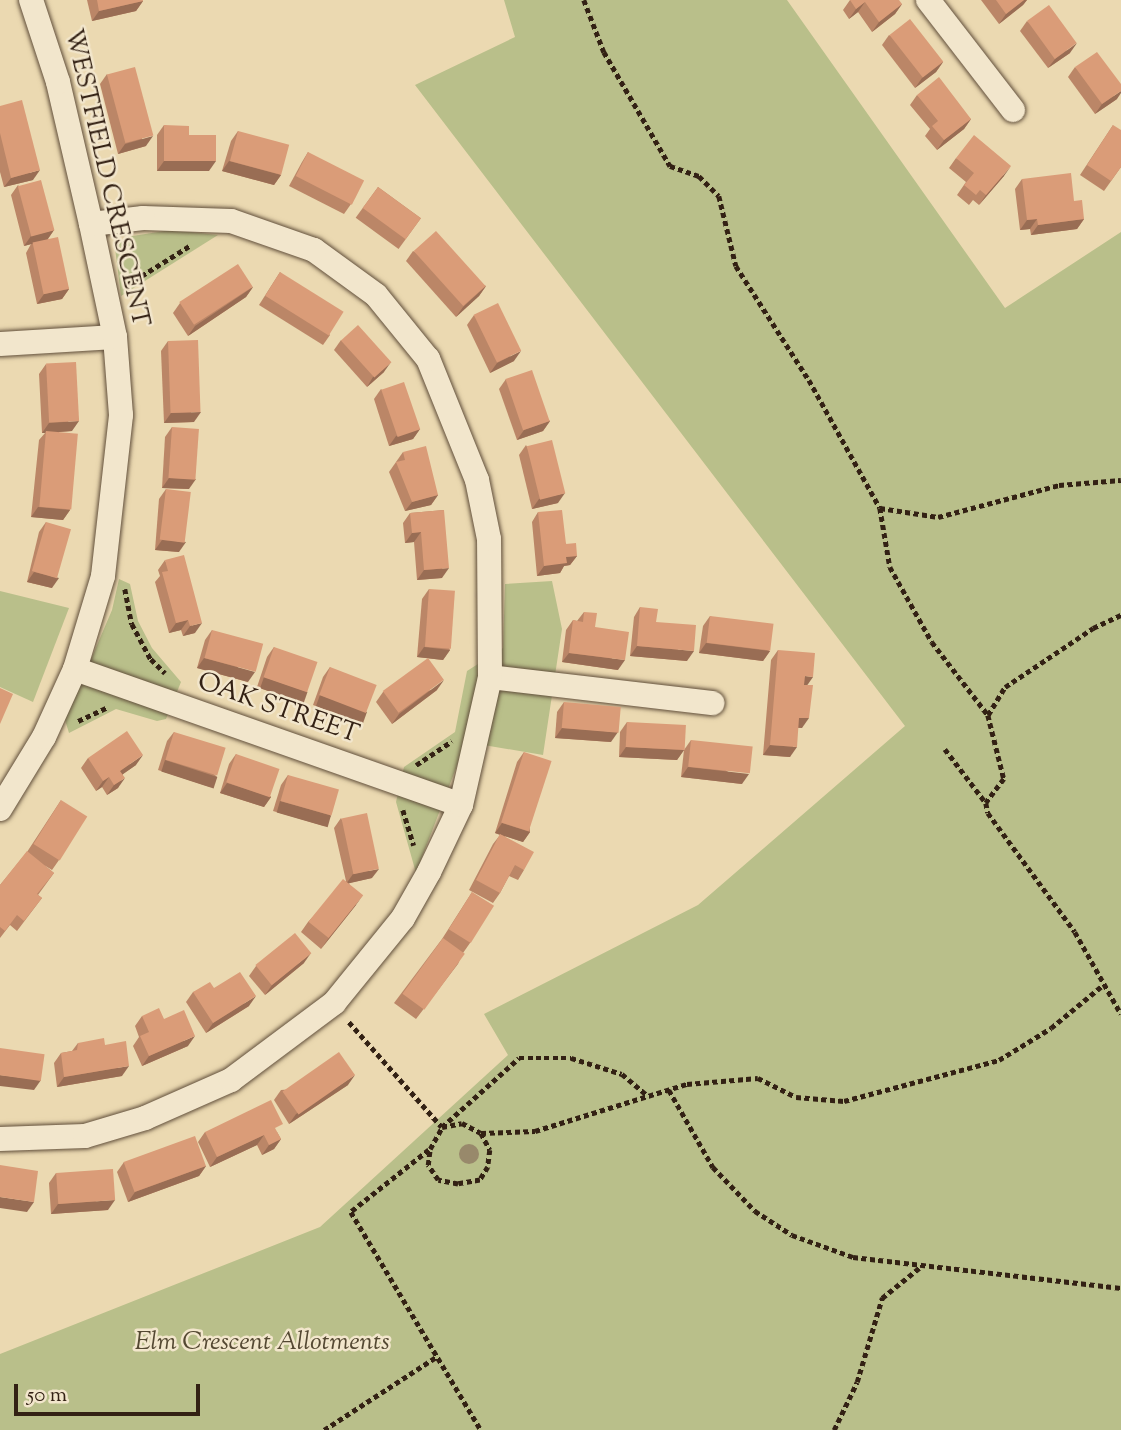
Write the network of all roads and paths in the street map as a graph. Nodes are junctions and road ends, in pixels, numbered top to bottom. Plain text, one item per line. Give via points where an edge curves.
1 (31, 0) edge
2 (584, 0) edge
3 (928, 0) edge
4 (1013, 110) dead end
5 (92, 224) junction
6 (198, 241) dead end
7 (107, 298) junction
8 (115, 337) junction
9 (0, 344) edge
10 (1121, 480) edge
11 (880, 508) junction
12 (103, 576) junction
13 (1121, 615) edge
14 (75, 669) junction
15 (490, 677) junction
16 (141, 692) junction
17 (165, 701) junction
18 (712, 704) dead end
19 (988, 715) junction
20 (480, 724) junction
21 (44, 737) junction
22 (945, 749) dead end
23 (394, 782) junction
24 (986, 803) junction
25 (461, 805) junction
26 (0, 809) edge
27 (425, 880) junction
28 (1103, 985) junction
29 (334, 1003) junction
30 (1121, 1014) edge
31 (669, 1090) junction
32 (649, 1097) junction
33 (442, 1127) junction
34 (481, 1133) junction
35 (0, 1139) edge
36 (430, 1149) junction
37 (920, 1267) junction
38 (1121, 1288) edge
39 (436, 1357) junction
40 (324, 1430) edge
41 (481, 1430) edge
42 (834, 1430) edge

1 - 5 street, WESTFIELD CRESCENT via 58,82
2 - 11 path via 604,52 670,166 699,176 719,196 736,266 808,380
3 - 4 street
5 - 7 street, WESTFIELD CRESCENT
5 - 15 street via 143,218 231,221 314,250 376,295 428,359 477,480 489,539
6 - 7 path
7 - 8 street, WESTFIELD CRESCENT
8 - 9 street
8 - 12 street, WESTFIELD CRESCENT via 121,415
10 - 11 path via 1059,485 938,517
11 - 19 path via 890,566 932,642
12 - 14 street, WESTFIELD CRESCENT
12 - 17 path via 125,589 132,624 151,659 171,679
13 - 19 path via 1093,628 1005,687
14 - 16 street, OAK STREET
14 - 21 street, WESTFIELD CRESCENT
15 - 18 street
15 - 20 street
16 - 17 street, OAK STREET
16 - 21 path
17 - 23 street, OAK STREET
19 - 24 path via 1004,779
20 - 23 path
20 - 25 street
21 - 26 street, WESTFIELD CRESCENT
22 - 24 path
23 - 25 street, OAK STREET
23 - 27 path
24 - 28 path via 988,813 1075,932
25 - 27 street
27 - 29 street via 373,959
28 - 30 path
28 - 31 path via 1051,1028 999,1060 844,1101 796,1097 758,1079
29 - 33 path
29 - 35 street via 231,1080 145,1118 85,1136
31 - 32 path
31 - 37 path via 713,1167 755,1211 792,1235 853,1257
32 - 33 path via 622,1074 571,1058 519,1058
32 - 34 path via 535,1131
33 - 34 path via 463,1123
33 - 36 path
34 - 36 path via 490,1150 480,1180 458,1184 438,1180 428,1164
36 - 39 path via 351,1212
37 - 38 path
37 - 42 path via 883,1298 857,1381
39 - 40 path
39 - 41 path

